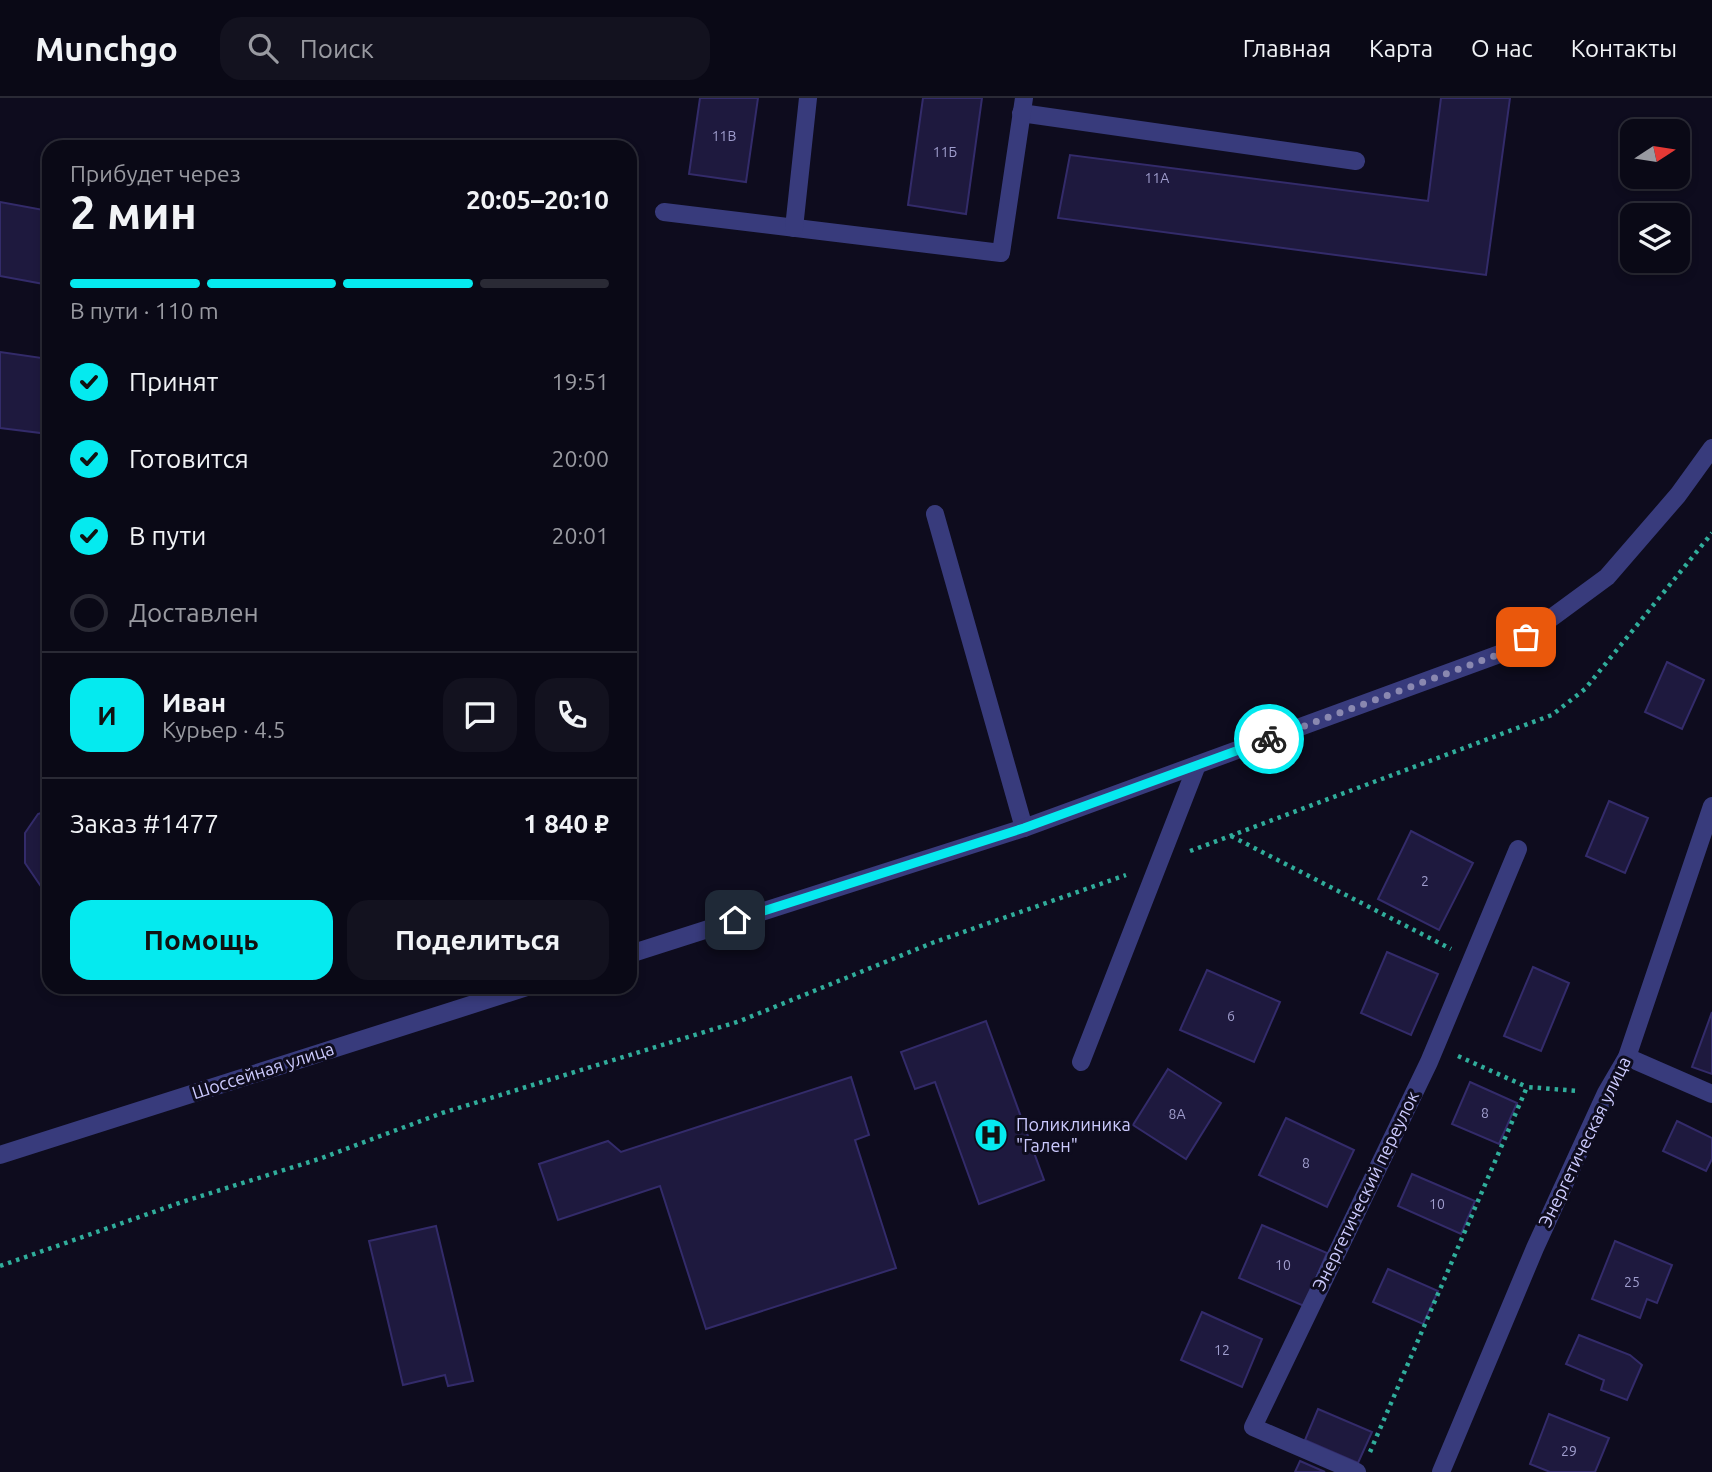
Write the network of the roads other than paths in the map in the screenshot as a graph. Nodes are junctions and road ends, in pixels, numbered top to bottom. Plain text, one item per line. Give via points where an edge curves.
1 (808, 98) edge
2 (1022, 105) edge
3 (1356, 161) dead end
4 (664, 212) dead end
5 (794, 228) junction
6 (1712, 448) edge
7 (935, 514) dead end
8 (1197, 765) junction
9 (1712, 806) edge
10 (1024, 828) junction
11 (1518, 849) dead end
12 (637, 952) edge
13 (505, 994) edge
14 (1627, 1057) junction
15 (1081, 1062) dead end
16 (1712, 1094) edge
17 (0, 1155) edge
18 (1362, 1466) edge
19 (1441, 1472) edge

1 - 5 street
2 - 3 street
2 - 5 street via 1001,253
4 - 5 street
6 - 8 street via 1607,577 1505,652
7 - 10 street
8 - 10 street
8 - 15 street
9 - 14 street, Энергетическая улица
10 - 12 street
11 - 18 street, Энергетический переулок via 1436,1046 1253,1426
13 - 17 street, Шоссейная улица
14 - 16 street
14 - 19 street, Энергетическая улица via 1535,1248

